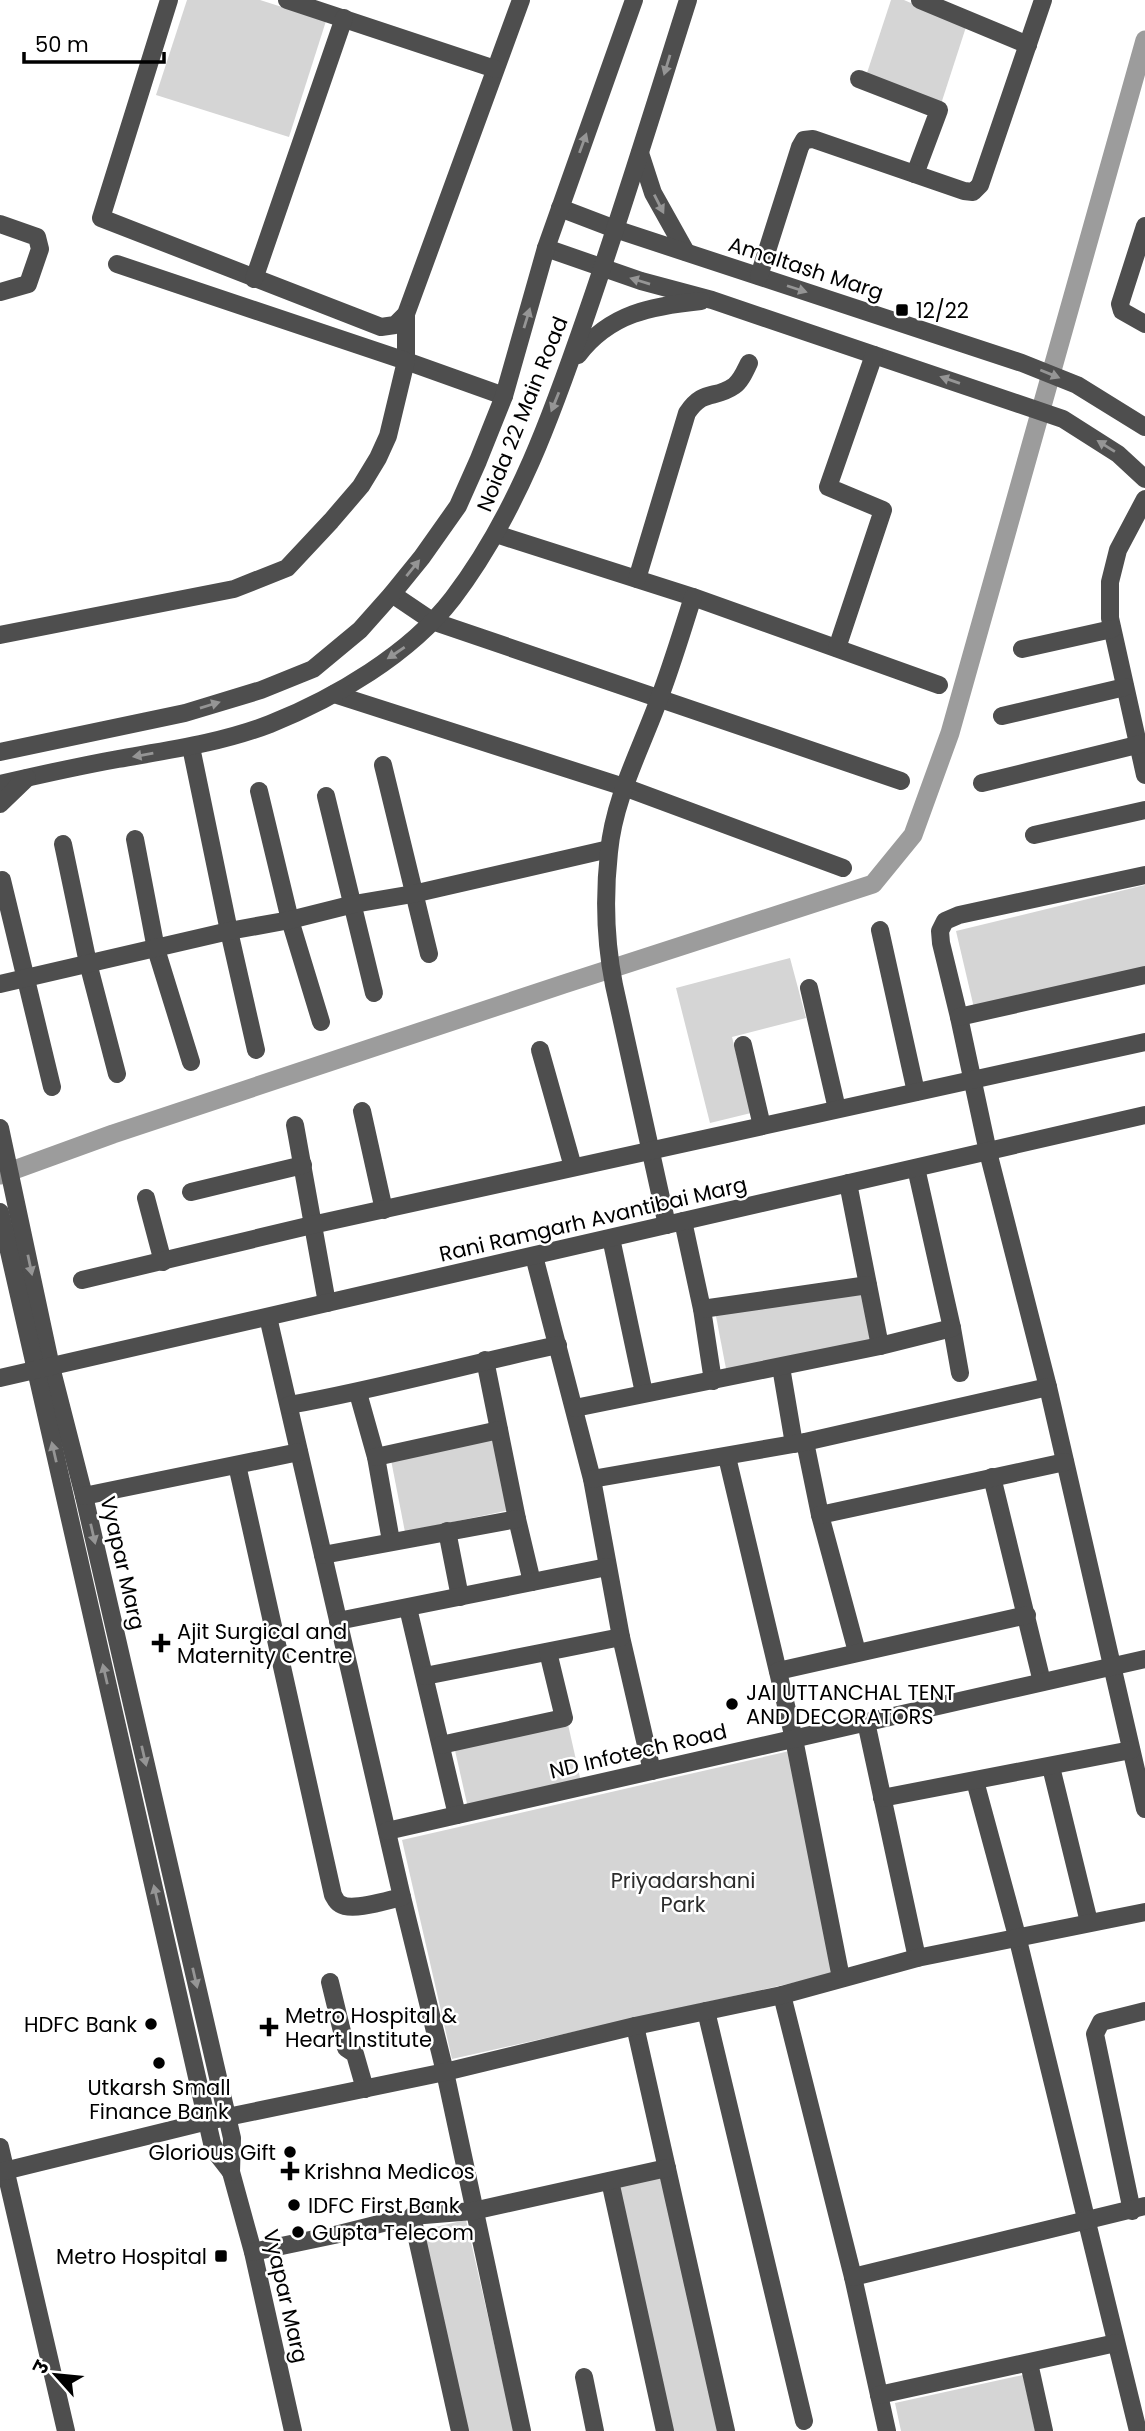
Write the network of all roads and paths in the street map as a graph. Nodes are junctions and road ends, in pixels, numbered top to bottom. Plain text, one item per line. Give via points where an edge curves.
1 (169, 0) edge
2 (287, 0) edge
3 (521, 0) edge
4 (634, 0) edge
5 (688, 0) edge
6 (920, 0) edge
7 (1043, 0) edge
8 (344, 18) junction
9 (1028, 45) junction
10 (495, 69) junction
11 (859, 79) dead end
12 (640, 153) junction
13 (915, 174) junction
14 (560, 208) junction
15 (0, 224) edge
16 (1145, 226) edge
17 (615, 229) junction
18 (546, 248) junction
19 (686, 252) junction
20 (117, 264) dead end
21 (603, 269) junction
22 (1138, 275) edge
23 (759, 276) junction
24 (254, 279) junction
25 (0, 292) edge
26 (712, 300) junction
27 (406, 314) junction
28 (1145, 324) edge
29 (874, 355) junction
30 (406, 362) junction
31 (749, 363) dead end
32 (569, 366) junction
33 (504, 396) junction
34 (1145, 427) edge
35 (1145, 479) edge
36 (1145, 499) edge
37 (496, 534) junction
38 (637, 579) junction
39 (392, 594) junction
40 (693, 597) junction
41 (432, 621) junction
42 (1112, 629) junction
43 (0, 635) edge
44 (837, 648) junction
45 (1022, 649) dead end
46 (939, 685) dead end
47 (1125, 687) junction
48 (334, 694) junction
49 (659, 699) junction
50 (1002, 716) dead end
51 (1142, 744) edge
52 (191, 747) junction
53 (0, 752) edge
54 (383, 765) dead end
55 (1145, 775) edge
56 (27, 778) junction
57 (901, 781) dead end
58 (982, 783) dead end
59 (0, 784) edge
60 (624, 787) junction
61 (259, 791) dead end
62 (326, 796) dead end
63 (0, 804) edge
64 (1145, 810) edge
65 (1034, 835) dead end
66 (135, 839) dead end
67 (63, 844) dead end
68 (609, 849) junction
69 (843, 869) dead end
70 (1145, 875) edge
71 (2, 880) dead end
72 (414, 894) junction
73 (354, 904) junction
74 (290, 920) junction
75 (880, 930) dead end
76 (229, 931) junction
77 (156, 949) junction
78 (429, 954) dead end
79 (88, 964) junction
80 (1145, 975) edge
81 (25, 978) junction
82 (0, 984) edge
83 (809, 988) dead end
84 (374, 993) dead end
85 (960, 1017) junction
86 (321, 1022) dead end
87 (1145, 1042) edge
88 (743, 1045) dead end
89 (256, 1050) dead end
90 (540, 1050) dead end
91 (191, 1062) dead end
92 (117, 1074) dead end
93 (972, 1080) junction
94 (52, 1087) dead end
95 (916, 1092) junction
96 (837, 1109) junction
97 (362, 1111) dead end
98 (1145, 1115) edge
99 (295, 1125) dead end
100 (762, 1126) junction
101 (2, 1135) edge
102 (650, 1151) junction
103 (988, 1152) junction
104 (303, 1165) junction
105 (573, 1167) junction
106 (916, 1168) junction
107 (848, 1183) junction
108 (191, 1192) dead end
109 (146, 1198) dead end
110 (384, 1210) junction
111 (0, 1212) edge
112 (675, 1223) junction
113 (312, 1225) junction
114 (611, 1238) junction
115 (534, 1256) junction
116 (163, 1262) junction
117 (82, 1280) dead end
118 (867, 1285) junction
119 (327, 1303) junction
120 (702, 1309) junction
121 (268, 1317) junction
122 (952, 1328) junction
123 (558, 1345) junction
124 (880, 1346) junction
125 (485, 1360) junction
126 (781, 1367) junction
127 (43, 1368) junction
128 (960, 1373) dead end
129 (0, 1378) edge
130 (713, 1381) junction
131 (1048, 1387) junction
132 (358, 1393) junction
133 (644, 1393) junction
134 (289, 1405) junction
135 (575, 1408) junction
136 (499, 1430) junction
137 (800, 1443) junction
138 (299, 1452) junction
139 (376, 1457) junction
140 (727, 1457) junction
141 (1065, 1462) junction
142 (237, 1465) junction
143 (992, 1477) junction
144 (593, 1479) junction
145 (84, 1496) junction
146 (820, 1515) junction
147 (517, 1519) junction
148 (447, 1531) junction
149 (391, 1541) junction
150 (323, 1555) junction
151 (607, 1567) junction
152 (533, 1582) junction
153 (460, 1597) junction
154 (408, 1608) junction
155 (1027, 1615) junction
156 (338, 1621) junction
157 (621, 1637) junction
158 (548, 1652) junction
159 (857, 1652) junction
160 (1145, 1659) edge
161 (1112, 1666) junction
162 (778, 1671) junction
163 (425, 1676) junction
164 (1042, 1682) junction
165 (866, 1722) junction
166 (794, 1739) junction
167 (441, 1745) junction
168 (1131, 1750) junction
169 (1051, 1767) junction
170 (653, 1771) junction
171 (975, 1781) junction
172 (883, 1798) junction
173 (1145, 1809) edge
174 (457, 1815) junction
175 (387, 1831) junction
176 (402, 1897) junction
177 (1145, 1912) edge
178 (1089, 1922) junction
179 (1017, 1937) junction
180 (917, 1958) junction
181 (841, 1979) junction
182 (330, 1982) dead end
183 (782, 1995) junction
184 (706, 2011) junction
185 (1145, 2011) edge
186 (635, 2026) junction
187 (445, 2071) junction
188 (365, 2089) junction
189 (228, 2118) junction
190 (208, 2121) junction
191 (0, 2147) edge
192 (667, 2168) junction
193 (3, 2171) edge
194 (231, 2172) junction
195 (610, 2181) junction
196 (1139, 2208) edge
197 (473, 2211) junction
198 (399, 2219) dead end
199 (1087, 2221) junction
200 (253, 2252) junction
201 (853, 2277) junction
202 (1116, 2343) junction
203 (1029, 2363) junction
204 (583, 2377) dead end
205 (879, 2395) junction
206 (804, 2421) dead end
207 (66, 2431) edge
208 (293, 2431) edge
209 (460, 2431) edge
210 (522, 2431) edge
211 (595, 2431) edge
212 (665, 2431) edge
213 (726, 2431) edge
214 (887, 2431) edge
215 (1044, 2431) edge
216 (1138, 2431) edge

1 - 24 street via 101,218
2 - 8 street
3 - 10 street
14 -> 4 street, Noida 22 Main Road
5 -> 12 street, Noida 22 Main Road
6 - 9 street
7 - 9 street
8 - 10 street
8 - 24 street
9 - 13 street via 980,185 973,192 964,191
10 - 27 street
11 - 13 street via 939,110
12 - 17 street, Noida 22 Main Road
12 -> 19 street via 653,193
13 - 23 street via 813,139 804,140
14 - 17 street, Amaltash Marg
14 - 18 street, Noida 22 Main Road
15 - 25 street via 37,237 40,249 28,284
16 - 22 street
17 - 19 street, Amaltash Marg
17 - 21 street, Noida 22 Main Road
18 - 21 street
33 -> 18 street, Noida 22 Main Road
19 - 23 street, Amaltash Marg
20 - 30 street
26 -> 21 street
21 - 32 street, Noida 22 Main Road
22 - 28 street via 1120,304
23 -> 34 street, Amaltash Marg via 1022,363 1077,385
24 - 27 street via 381,327 395,326
26 - 29 street
26 - 32 street via 668,304 621,318 591,338
27 - 30 street
35 -> 29 street via 1118,454 1063,419
29 - 44 street via 828,487 883,510
30 - 33 street
30 - 43 street via 378,458 360,486 287,568 234,589
31 - 38 street via 732,388 704,395 687,413
32 -> 37 street, Noida 22 Main Road via 529,467
39 -> 33 street, Noida 22 Main Road via 458,506
36 - 42 street via 1118,550 1110,583
37 - 38 street
37 - 41 street, Noida 22 Main Road via 452,600
38 - 40 street
39 - 41 street
53 -> 39 street, Noida 22 Main Road via 185,713 261,690 313,669 360,630
40 - 44 street
40 - 49 street
41 -> 48 street, Noida 22 Main Road via 405,647
41 - 49 street
42 - 45 street
42 - 47 street
44 - 46 street
47 - 50 street
47 - 51 street
48 - 52 street, Noida 22 Main Road via 269,724
48 - 60 street
49 - 57 street
49 - 60 street
51 - 55 street
51 - 58 street
52 -> 56 street, Noida 22 Main Road
52 - 76 street
54 - 72 street
56 - 59 street, Noida 22 Main Road
56 - 63 street
60 - 68 street
60 - 69 street
61 - 74 street
62 - 73 street
64 - 65 street
66 - 77 street
67 - 79 street
68 - 72 street
68 - 102 street via 607,945
70 - 85 street via 945,921 941,943
71 - 81 street
72 - 73 street
72 - 78 street
73 - 74 street
73 - 84 street
74 - 76 street
74 - 86 street
75 - 95 street
76 - 77 street
76 - 89 street
77 - 79 street
77 - 91 street
79 - 81 street
79 - 92 street
80 - 85 street
81 - 82 street
81 - 94 street
83 - 96 street
85 - 93 street
87 - 93 street
88 - 100 street
90 - 105 street
93 - 95 street
93 - 103 street
95 - 96 street
96 - 100 street
97 - 110 street
98 - 103 street, Rani Ramgarh Avantibai Marg
99 - 104 street
100 - 102 street
101 -> 127 street, Vyapar Marg
102 - 105 street
102 - 112 street
103 - 106 street, Rani Ramgarh Avantibai Marg
103 - 131 street
104 - 108 street
104 - 113 street
105 - 110 street
106 - 107 street, Rani Ramgarh Avantibai Marg
106 - 122 street
107 - 112 street, Rani Ramgarh Avantibai Marg
107 - 118 street
109 - 116 street
110 - 113 street
111 - 127 street, Vyapar Marg
112 - 114 street, Rani Ramgarh Avantibai Marg
112 - 120 street
113 - 116 street
113 - 119 street
114 - 115 street, Rani Ramgarh Avantibai Marg
114 - 133 street
115 - 119 street, Rani Ramgarh Avantibai Marg
115 - 123 street
116 - 117 street
118 - 120 street
118 - 124 street
119 - 121 street, Rani Ramgarh Avantibai Marg
120 - 130 street
121 - 127 street, Rani Ramgarh Avantibai Marg
121 - 134 street
122 - 124 street
122 - 128 street
123 - 125 street
123 - 135 street
124 - 126 street
125 - 132 street
125 - 136 street
126 - 130 street
126 - 137 street
127 - 129 street, Rani Ramgarh Avantibai Marg
127 - 145 street, Vyapar Marg
190 -> 127 street, Vyapar Marg
130 - 133 street
131 - 137 street
131 - 141 street
132 - 134 street
132 - 139 street
133 - 135 street
134 - 138 street
135 - 144 street
136 - 139 street
136 - 147 street
137 - 140 street
137 - 146 street
138 - 142 street
138 - 150 street
139 - 149 street
140 - 144 street
140 - 162 street
141 - 143 street
141 - 161 street
142 - 145 street
142 - 176 street via 333,1895 349,1907
143 - 146 street
143 - 155 street
144 - 151 street
145 -> 189 street, Vyapar Marg
146 - 159 street
147 - 148 street
147 - 152 street
148 - 149 street
148 - 153 street
149 - 150 street
150 - 156 street
151 - 152 street
151 - 157 street
152 - 153 street
153 - 154 street
154 - 156 street
154 - 163 street
155 - 159 street
155 - 164 street
156 - 175 street
157 - 158 street
157 - 170 street
158 - 163 street
158 - 167 street via 564,1718
159 - 162 street
160 - 161 street, ND Infotech Road
161 - 164 street, ND Infotech Road
161 - 168 street
162 - 166 street
163 - 167 street
164 - 165 street, ND Infotech Road
165 - 166 street, ND Infotech Road
165 - 172 street
166 - 170 street, ND Infotech Road
166 - 181 street
167 - 174 street
168 - 169 street
168 - 173 street
169 - 171 street
169 - 178 street
170 - 174 street, ND Infotech Road
171 - 172 street
171 - 179 street
172 - 180 street
174 - 175 street, ND Infotech Road
175 - 176 street
176 - 187 street
177 - 178 street
178 - 179 street
179 - 180 street
179 - 199 street
180 - 181 street
181 - 183 street
182 - 188 street via 346,2048 355,2054
183 - 184 street
183 - 201 street
184 - 186 street
184 - 206 street
185 - 196 street via 1101,2022 1095,2034
186 - 187 street
186 - 192 street
187 - 188 street
187 - 197 street
188 - 189 street
189 - 190 street
189 - 194 street, Vyapar Marg
190 - 193 street
190 - 194 street, Vyapar Marg via 216,2154
191 - 193 street
192 - 195 street
192 - 213 street
193 - 207 street
194 - 200 street, Vyapar Marg
195 - 197 street
195 - 212 street
196 - 199 street
197 - 209 street via 412,2216
197 - 210 street
198 - 200 street
199 - 201 street
199 - 202 street
200 - 208 street, Vyapar Marg
201 - 205 street
202 - 203 street
202 - 216 street
203 - 205 street
203 - 215 street
204 - 211 street
205 - 214 street

